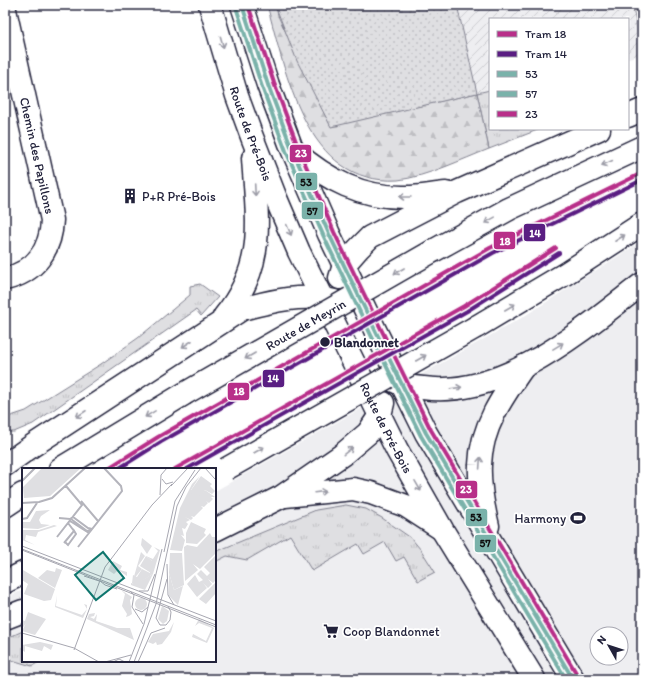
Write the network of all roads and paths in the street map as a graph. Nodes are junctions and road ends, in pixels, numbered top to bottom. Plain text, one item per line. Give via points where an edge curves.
1 (210, 5) edge
2 (242, 5) edge
3 (5, 10) edge
4 (642, 110) edge
5 (629, 116) edge
6 (597, 130) edge
7 (252, 137) junction
8 (642, 147) edge
9 (292, 150) junction
10 (457, 192) junction
11 (642, 224) edge
12 (344, 265) junction
13 (5, 279) edge
14 (642, 284) edge
15 (328, 299) junction
16 (219, 323) junction
17 (380, 339) junction
18 (343, 341) junction
19 (525, 366) junction
20 (395, 382) junction
21 (380, 414) junction
22 (5, 465) edge
23 (62, 468) edge
24 (220, 472) edge
25 (22, 495) edge
26 (281, 497) junction
27 (5, 506) edge
28 (216, 530) edge
29 (443, 531) junction
30 (491, 542) junction
31 (22, 574) edge
32 (5, 582) edge
33 (22, 611) edge
34 (5, 618) edge
35 (534, 679) edge
36 (573, 679) edge

1 -> 7 main road, Route de Pré-Bois
2 - 9 main road
3 - 13 main road, Chemin des Papillons via 52,220 50,240 43,254 34,265 20,274
4 - 5 main road
6 - 10 main road
7 -> 15 main road, Route de Pré-Bois via 299,252
7 -> 16 main road via 257,232 253,264 242,293
8 -> 23 main road, Route de Meyrin, bridge via 509,209 433,251 184,394
10 -> 9 main road via 407,197 370,194 329,178
9 - 12 main road
10 - 12 main road via 370,238
24 -> 11 main road, bridge via 476,327
12 - 15 main road via 338,283
12 - 17 main road
19 -> 14 main road via 574,336
15 - 16 main road via 276,300 242,309
15 - 17 main road via 365,318
15 - 18 main road, Route de Pré-Bois
16 -> 22 main road
17 - 20 main road
18 - 20 main road via 368,370
18 - 21 main road, Route de Pré-Bois
20 -> 19 main road via 434,390 454,389 502,376
30 -> 19 main road via 482,501 482,445 494,412
20 - 21 main road via 385,397
20 - 30 main road
26 -> 21 main road via 356,445 368,433
21 -> 29 main road, Route de Pré-Bois
25 - 27 main road
26 - 28 main road
26 -> 29 main road via 346,489 371,492 406,506
29 - 35 main road, Route de Pré-Bois
30 - 36 main road
31 - 32 main road
33 - 34 main road

